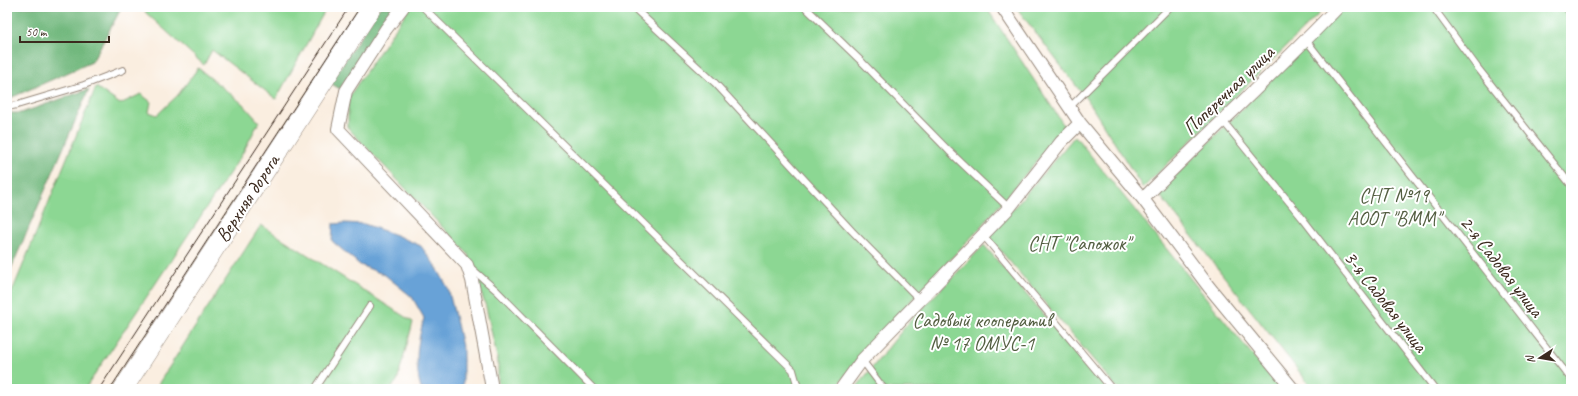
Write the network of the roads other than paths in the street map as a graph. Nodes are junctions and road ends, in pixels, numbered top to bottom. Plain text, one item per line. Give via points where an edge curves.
1 (372, 7) edge
2 (403, 7) edge
3 (423, 7) edge
4 (633, 7) edge
5 (805, 7) edge
6 (1003, 7) edge
7 (1170, 7) edge
8 (1338, 7) edge
9 (1433, 7) edge
10 (1566, 7) edge
11 (1571, 14) edge
12 (1306, 40) junction
13 (123, 70) dead end
14 (7, 107) edge
15 (1070, 107) junction
16 (1223, 121) junction
17 (1080, 123) junction
18 (1571, 185) edge
19 (1143, 199) junction
20 (1009, 208) junction
21 (983, 235) junction
22 (467, 264) junction
23 (921, 301) junction
24 (370, 306) dead end
25 (862, 360) junction
26 (1571, 378) edge
27 (123, 389) edge
28 (315, 389) edge
29 (491, 389) edge
30 (594, 389) edge
31 (792, 389) edge
32 (841, 389) edge
33 (884, 389) edge
34 (1112, 389) edge
35 (1293, 389) edge
36 (1435, 389) edge

1 - 27 main road, Верхняя дорога
2 - 22 street via 346,91 338,129
3 - 31 lane via 794,370 797,384
4 - 23 lane via 715,83 852,231
5 - 20 lane
6 - 15 street
7 - 15 lane
8 - 12 street, Поперечная улица
9 - 18 lane
10 - 11 lane
12 - 16 street, Поперечная улица
12 - 26 lane, 2-я Садовая улица
13 - 14 lane via 84,85
15 - 17 street
16 - 19 street, Поперечная улица
16 - 36 lane, 3-я Садовая улица
17 - 19 street
17 - 20 street via 1061,142
19 - 35 street via 1209,287
20 - 21 street
21 - 23 street
21 - 34 lane
22 - 29 street
22 - 30 lane
23 - 25 street
24 - 28 lane
25 - 32 street
25 - 33 lane

